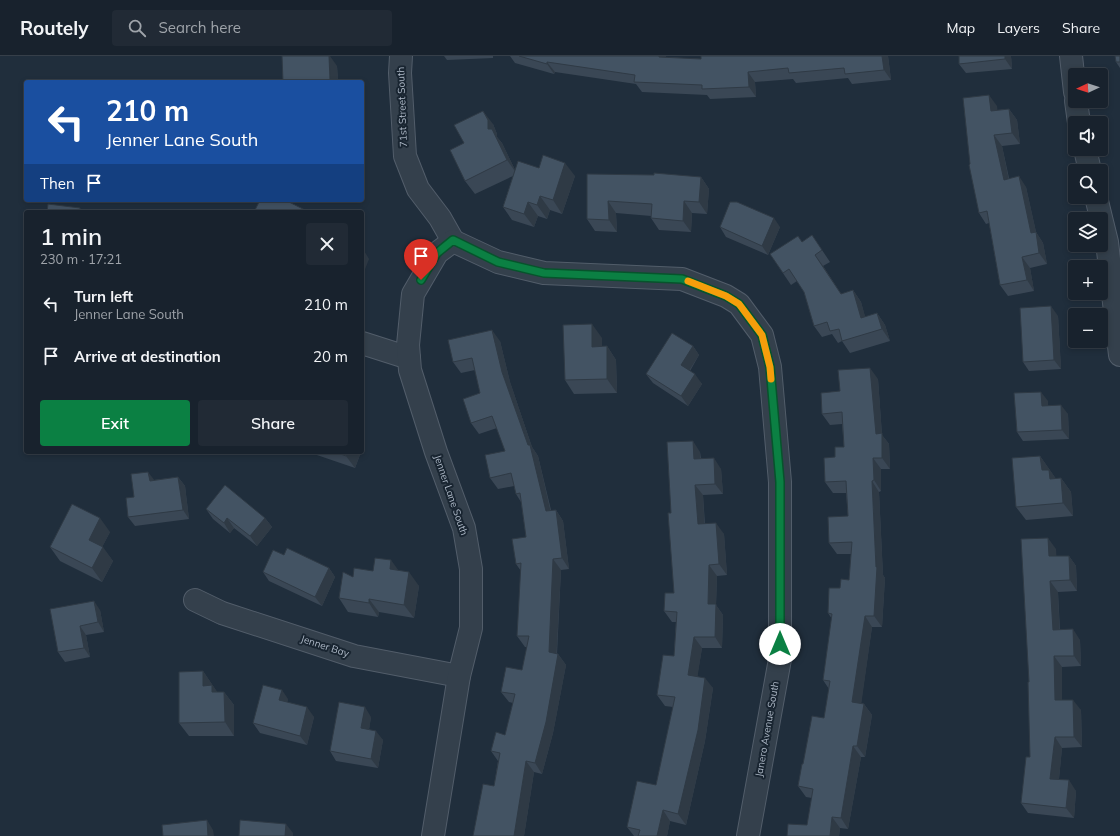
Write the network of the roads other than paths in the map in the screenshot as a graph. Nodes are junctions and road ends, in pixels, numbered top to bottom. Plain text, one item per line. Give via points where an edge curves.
1 (401, 56) edge
2 (1071, 56) edge
3 (1072, 68) edge
4 (1098, 204) edge
5 (453, 240) junction
6 (364, 344) edge
7 (1120, 355) edge
8 (409, 358) junction
9 (195, 600) dead end
10 (459, 676) junction
11 (433, 836) edge
12 (748, 836) edge

1 - 5 street, 71st Street South via 405,156 418,189
2 - 3 street
4 - 7 street via 1107,242
5 - 8 street, Jenner Lane South via 437,253 413,294
5 - 12 street, Janero Avenue South via 498,262 544,273 682,279 726,296 739,304 762,335 770,367 780,482 780,659
6 - 8 street
8 - 10 street, Jenner Lane South via 410,370 434,445 464,528 471,569 471,628
9 - 10 street, Jenner Bay via 222,613 354,656
10 - 11 street, Jenner Lane South

